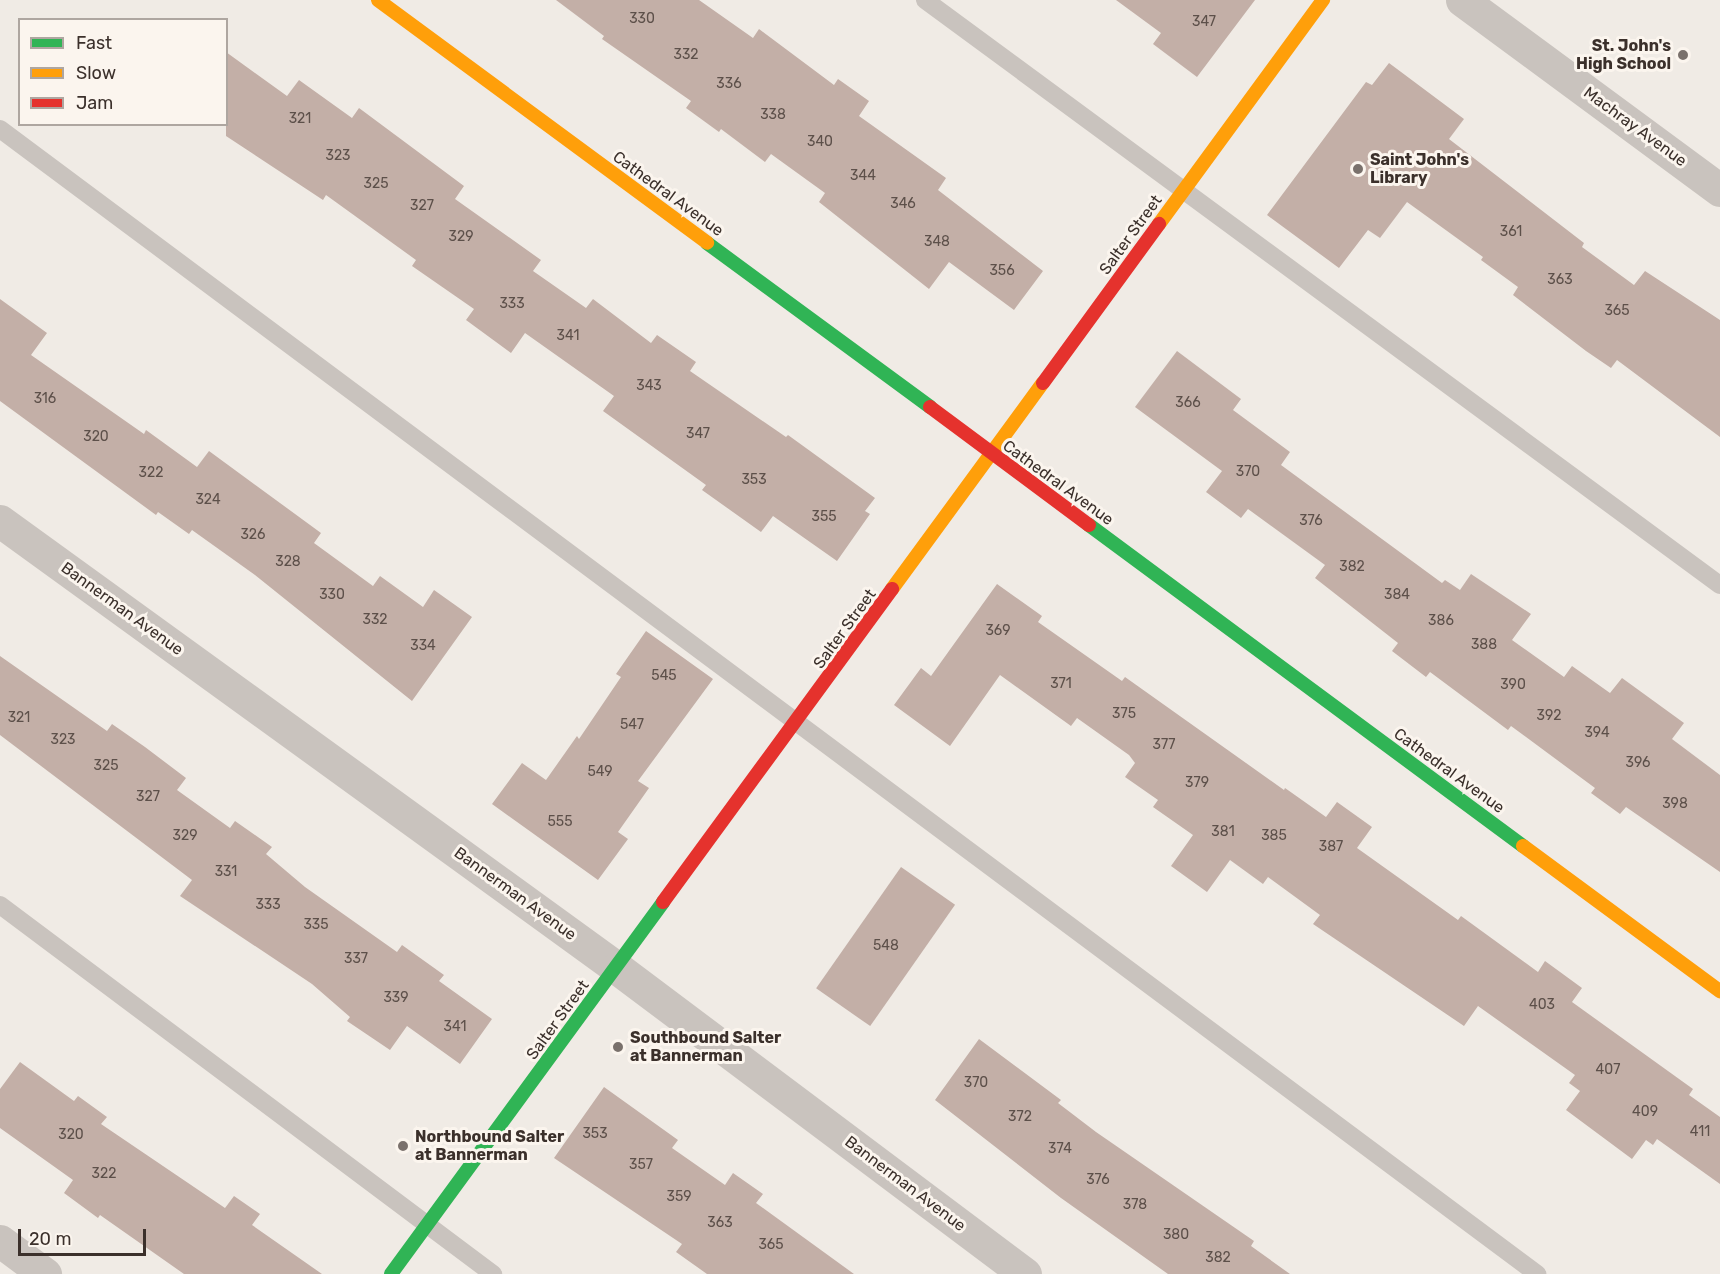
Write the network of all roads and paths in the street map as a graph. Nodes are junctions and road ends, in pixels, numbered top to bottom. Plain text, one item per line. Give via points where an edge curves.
1 (378, 0) edge
2 (925, 0) edge
3 (1323, 0) edge
4 (1462, 0) edge
5 (0, 129) edge
6 (1720, 190) edge
7 (1183, 192) junction
8 (993, 455) junction
9 (0, 521) edge
10 (1720, 585) edge
11 (798, 722) junction
12 (0, 905) edge
13 (617, 968) junction
14 (1720, 991) edge
15 (427, 1226) junction
16 (0, 1240) edge
17 (45, 1274) edge
18 (391, 1274) edge
19 (493, 1274) edge
20 (1025, 1274) edge
21 (1537, 1274) edge

1 - 8 street, Cathedral Avenue
2 - 7 lane
3 - 7 street, Salter Street
4 - 6 street, Machray Avenue
5 - 11 lane
7 - 8 street, Salter Street
7 - 10 lane
8 - 11 street, Salter Street
8 - 14 street, Cathedral Avenue
9 - 13 street, Bannerman Avenue
11 - 13 street, Salter Street
11 - 21 lane
12 - 15 lane
13 - 15 street, Salter Street
13 - 20 street, Bannerman Avenue
15 - 18 street, Salter Street
15 - 19 lane
16 - 17 street

